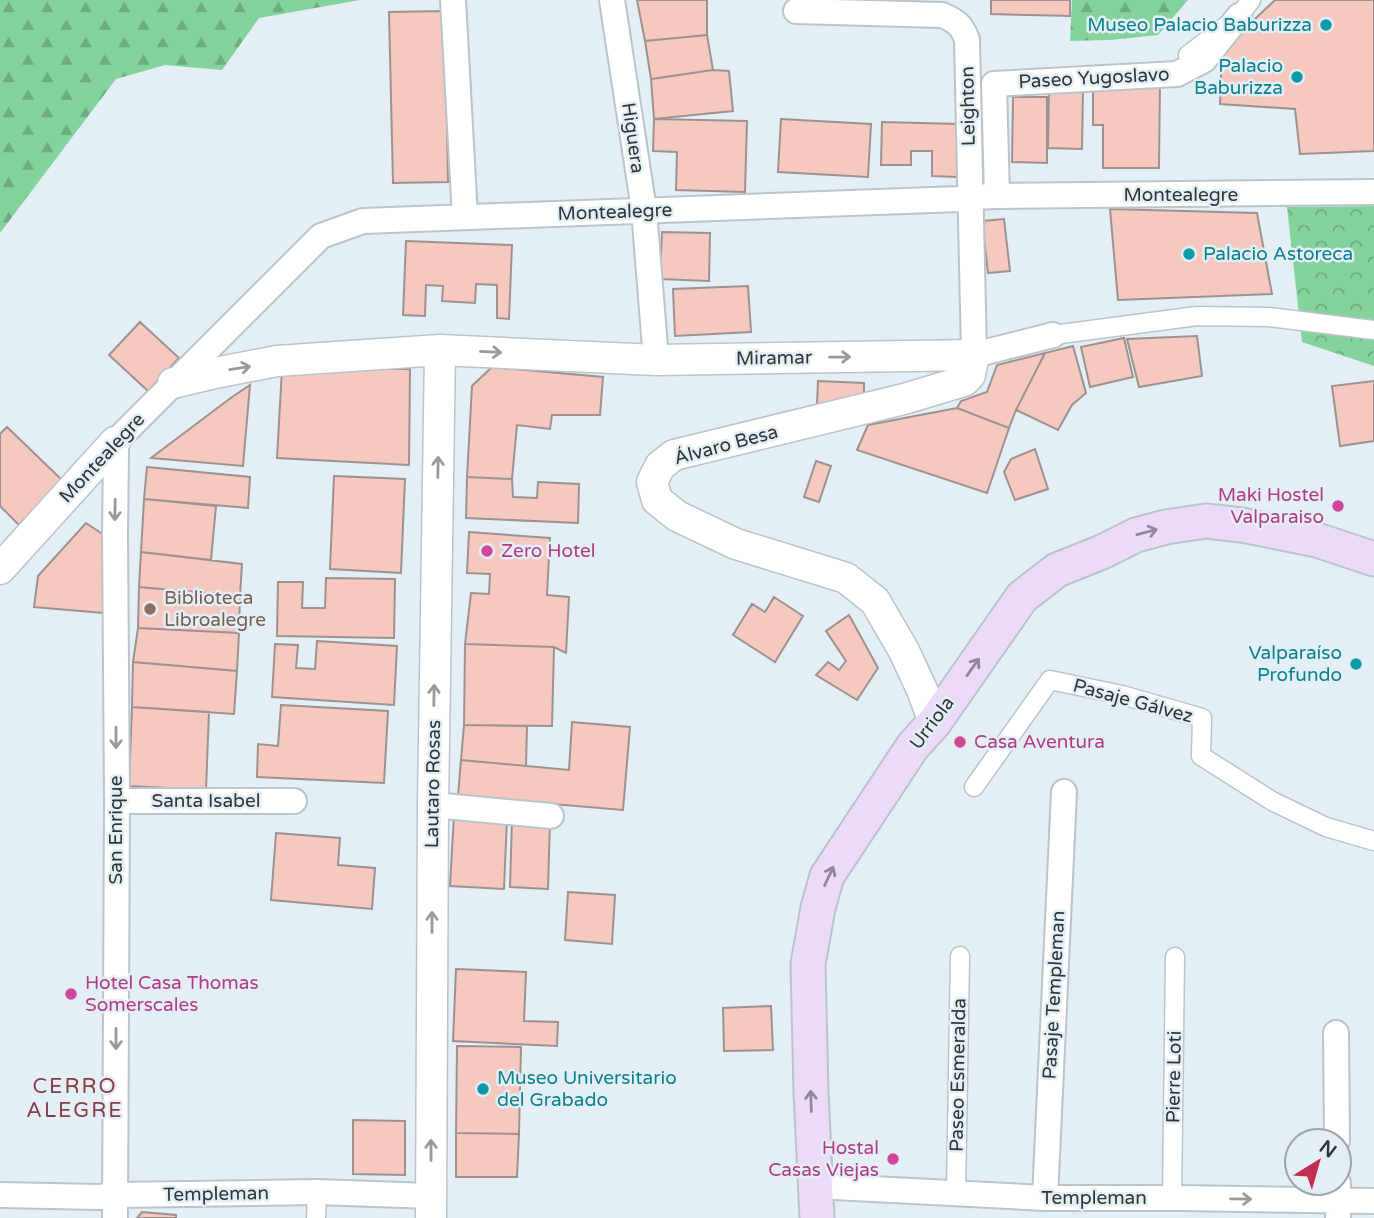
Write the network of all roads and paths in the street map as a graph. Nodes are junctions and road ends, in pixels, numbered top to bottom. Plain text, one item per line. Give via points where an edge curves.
1 (453, 0) edge
2 (612, 0) edge
3 (1245, 8) edge
4 (796, 11) dead end
5 (1188, 55) dead end
6 (1374, 192) edge
7 (997, 196) junction
8 (970, 197) junction
9 (644, 211) junction
10 (465, 217) junction
11 (1374, 330) edge
12 (1053, 335) joint
13 (440, 350) junction
14 (974, 355) junction
15 (656, 360) junction
16 (173, 383) junction
17 (115, 442) junction
18 (1374, 559) edge
19 (0, 569) edge
20 (934, 723) junction
21 (974, 787) dead end
22 (1064, 792) dead end
23 (117, 801) junction
24 (295, 802) dead end
25 (433, 805) junction
26 (551, 816) dead end
27 (1374, 841) edge
28 (960, 956) dead end
29 (1175, 957) dead end
30 (1336, 1033) dead end
31 (1337, 1127) edge
32 (317, 1192) junction
33 (956, 1193) junction
34 (0, 1195) edge
35 (1045, 1198) junction
36 (1338, 1200) edge
37 (1374, 1201) edge
38 (816, 1202) edge
39 (115, 1207) edge
40 (431, 1207) edge
41 (1172, 1208) edge
42 (316, 1218) edge

1 - 10 street
2 - 9 street, Higuera
3 - 5 street, Paseo Yugoslavo
3 - 7 street, Paseo Yugoslavo via 1204,60 1177,74 994,84
4 - 8 street, Leighton via 942,15 964,29
6 - 7 street, Montealegre
7 - 8 street, Montealegre
8 - 9 street, Montealegre
8 - 14 street, Leighton
9 - 10 street, Montealegre
9 - 15 street, Higuera
10 - 16 street, Montealegre via 363,220 321,236
11 - 12 street, Miramar via 1269,317 1197,316
12 - 14 street, Miramar
13 -> 15 street, Miramar
16 -> 13 street, Miramar via 277,361
25 -> 13 street, Lautaro Rosas
15 -> 14 street, Miramar
14 - 20 street, Álvaro Besa via 970,375 964,380 674,455 660,466 652,482 656,500 677,516 736,544 846,578 875,601 904,651
16 - 17 street, Montealegre
17 - 19 street, Montealegre
17 -> 23 street, San Enrique
20 -> 18 main road, Urriola via 1023,597 1057,570 1136,534 1206,521 1317,540
38 -> 20 main road, Urriola via 808,964 818,908 827,876
21 - 27 street, Pasaje Gálvez via 1050,680 1202,718 1201,755 1272,801 1326,827
22 - 35 street, Pasaje Templeman
23 - 24 street, Santa Isabel
23 -> 39 street, San Enrique
25 - 26 street
40 -> 25 street, Lautaro Rosas
28 - 33 street, Paseo Esmeralda
29 - 41 street, Pierre Loti
30 - 31 street
32 - 39 street, Templeman
32 - 40 street, Templeman
32 - 42 street
33 - 35 street, Templeman
33 - 38 street, Templeman
34 - 39 street, Templeman via 100,1197
35 - 41 street, Templeman
36 - 37 street, Templeman
41 -> 36 street, Templeman

